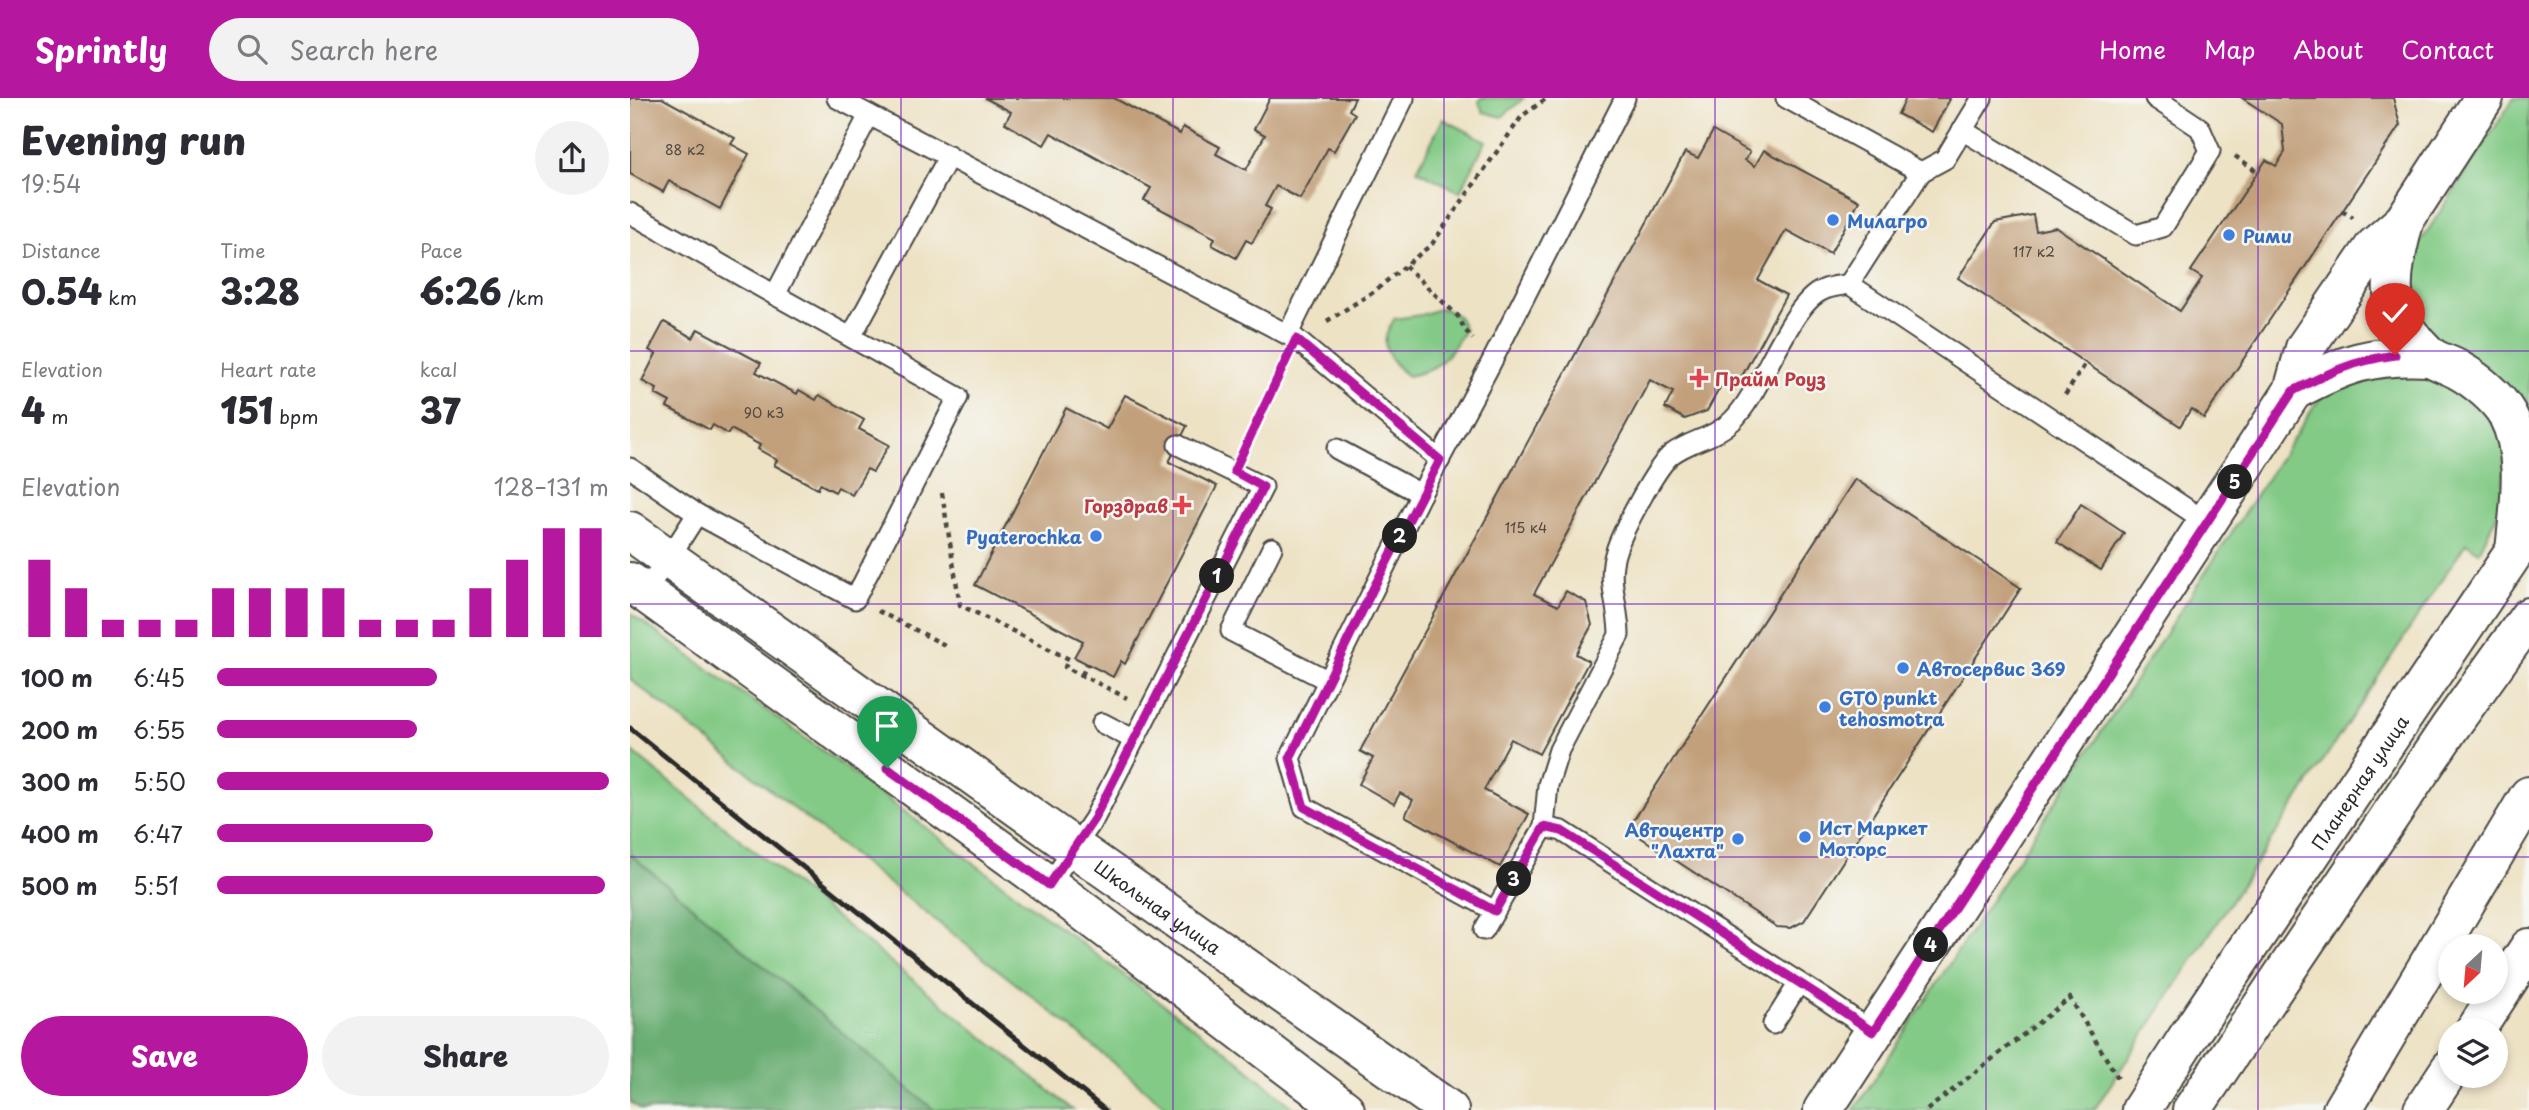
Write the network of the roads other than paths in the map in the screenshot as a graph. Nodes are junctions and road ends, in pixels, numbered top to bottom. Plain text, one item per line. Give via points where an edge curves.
1 (837, 98) edge
2 (1404, 98) edge
3 (1625, 98) edge
4 (1786, 98) edge
5 (1982, 98) edge
6 (2155, 98) edge
7 (2484, 98) edge
8 (869, 115) junction
9 (1962, 130) junction
10 (949, 156) junction
11 (1921, 172) junction
12 (631, 216) edge
13 (2404, 221) junction
14 (1849, 284) junction
15 (775, 295) junction
16 (851, 337) junction
17 (1292, 337) junction
18 (2430, 356) junction
19 (2293, 391) junction
20 (1178, 445) dead end
21 (1337, 449) dead end
22 (1440, 460) junction
23 (630, 468) edge
24 (1421, 494) junction
25 (697, 514) junction
26 (2208, 523) junction
27 (630, 531) edge
28 (2522, 541) edge
29 (1272, 548) dead end
30 (669, 558) junction
31 (637, 587) edge
32 (2529, 617) edge
33 (1327, 680) junction
34 (1102, 723) dead end
35 (1133, 739) junction
36 (2529, 796) edge
37 (1544, 827) junction
38 (1075, 848) junction
39 (1049, 885) junction
40 (1495, 911) junction
41 (1484, 930) dead end
42 (2529, 948) edge
43 (1799, 983) junction
44 (2483, 1018) edge
45 (1773, 1024) dead end
46 (1873, 1032) junction
47 (2438, 1087) edge
48 (2132, 1097) edge
49 (1345, 1110) edge
50 (1449, 1110) edge
51 (1823, 1110) edge
52 (2192, 1110) edge
53 (2342, 1110) edge
54 (2423, 1110) edge

1 - 8 lane
2 - 17 lane
3 - 22 lane
4 - 11 lane
5 - 9 lane
6 - 9 lane via 2200,128 2210,151 2163,227 2136,235
7 - 13 main road
8 - 10 lane
8 - 15 lane
9 - 11 lane via 1945,159
10 - 16 lane
10 - 17 lane
11 - 14 lane
12 - 15 lane
13 - 18 main road via 2391,284 2395,310 2407,333
13 - 19 main road via 2374,247 2305,348
14 - 26 lane
14 - 37 lane via 1822,290 1800,310 1733,420 1712,436 1671,454 1656,472 1616,548 1610,571 1619,635 1559,750 1548,785
15 - 16 lane
16 - 25 lane via 958,397 855,599
17 - 22 lane
18 - 19 main road via 2365,359
18 - 28 main road via 2460,370 2507,413 2519,447
19 - 26 main road
20 - 35 lane via 1263,487
21 - 24 lane
22 - 24 lane
23 - 25 lane
24 - 33 lane
25 - 30 lane
26 - 46 main road
27 - 30 main road, Школьная улица
28 - 48 main road, Планерная улица via 2189,1035
29 - 33 lane via 1231,631
30 - 31 lane
30 - 38 main road, Школьная улица
31 - 39 main road
32 - 52 main road
33 - 40 lane via 1290,758 1304,807
34 - 35 lane
35 - 38 lane
36 - 53 main road
37 - 40 lane
37 - 43 lane via 1562,831
38 - 39 lane
38 - 50 main road, Школьная улица
39 - 49 main road
40 - 41 lane
42 - 44 main road
43 - 45 lane
43 - 46 lane
46 - 51 main road
47 - 54 main road

